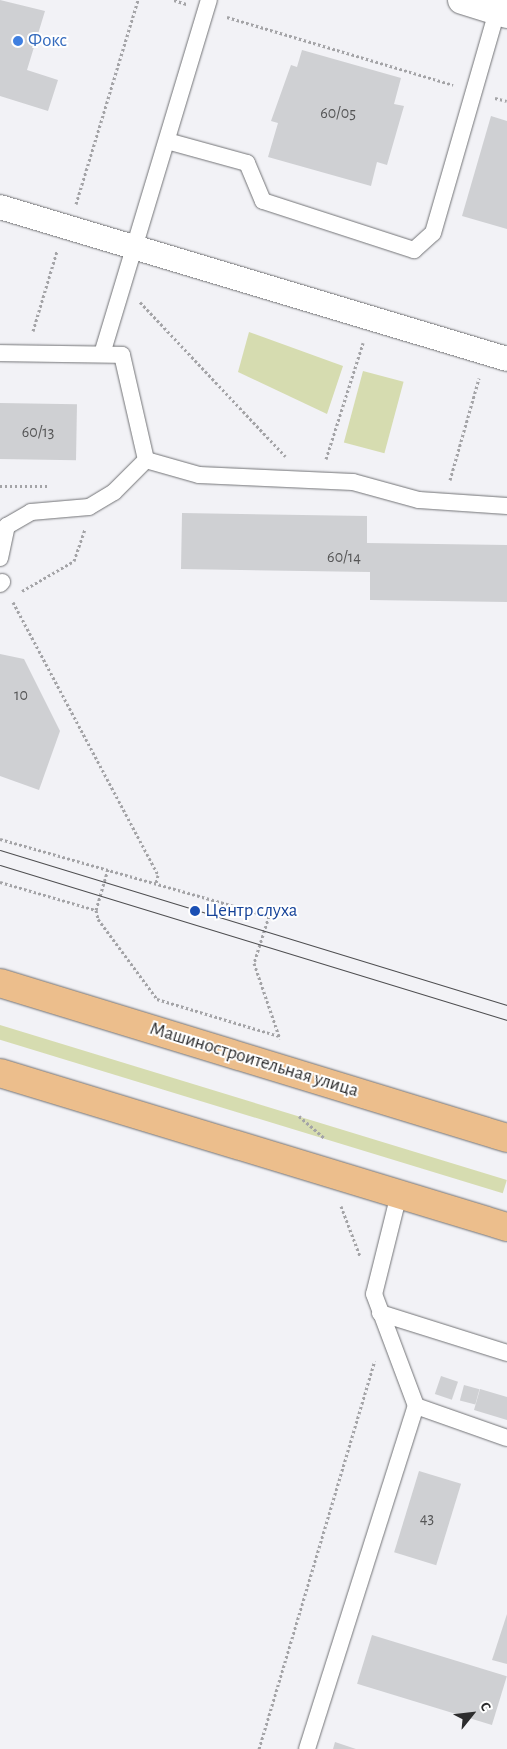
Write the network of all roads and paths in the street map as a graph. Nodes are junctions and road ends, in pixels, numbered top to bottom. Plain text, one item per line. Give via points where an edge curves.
1 (138, 0) edge
2 (174, 0) edge
3 (462, 0) edge
4 (208, 6) edge
5 (502, 12) edge
6 (473, 91) junction
7 (507, 102) edge
8 (167, 141) junction
9 (0, 207) edge
10 (67, 227) junction
11 (134, 248) junction
12 (124, 284) junction
13 (371, 319) junction
14 (0, 353) edge
15 (26, 353) junction
16 (102, 354) junction
17 (497, 356) edge
18 (146, 460) junction
19 (313, 480) junction
20 (0, 486) edge
21 (52, 486) dead end
22 (443, 502) junction
23 (507, 506) edge
24 (89, 507) junction
25 (0, 558) edge
26 (1, 583) edge
27 (11, 598) junction
28 (0, 838) edge
29 (108, 869) junction
30 (0, 882) edge
31 (156, 883) junction
32 (96, 910) junction
33 (0, 983) edge
34 (279, 1036) junction
35 (284, 1046) dead end
36 (0, 1073) edge
37 (299, 1116) dead end
38 (324, 1138) dead end
39 (507, 1138) edge
40 (399, 1194) junction
41 (338, 1198) dead end
42 (507, 1227) edge
43 (374, 1294) junction
44 (380, 1313) junction
45 (384, 1329) junction
46 (507, 1353) edge
47 (416, 1406) junction
48 (507, 1438) edge
49 (259, 1749) edge
50 (307, 1749) edge

1 - 10 path
2 - 4 path
3 - 5 street
4 - 6 path
4 - 8 lane
5 - 6 lane
6 - 7 path
6 - 8 lane via 434,233 414,250 263,201 247,163
8 - 11 lane
9 - 10 street
10 - 11 street
10 - 15 path
11 - 12 lane
11 - 13 street
12 - 16 lane
12 - 19 path
13 - 17 street
13 - 19 path
14 - 15 lane
15 - 16 lane
16 - 18 lane via 122,355
17 - 22 path
18 - 19 lane via 199,475
18 - 24 lane via 114,492
19 - 22 lane via 353,482 419,500
20 - 21 path
22 - 23 lane
24 - 25 lane via 31,512 7,526
24 - 27 path via 83,542 74,561
26 - 27 path
27 - 31 path via 158,875
28 - 29 path
29 - 31 path
29 - 32 path
30 - 32 path
31 - 34 path via 269,916 254,964
32 - 34 path via 98,919 157,998
33 - 39 main road, Машиностроительная улица
34 - 35 path
36 - 40 main road
37 - 38 path
40 - 42 main road
40 - 43 lane
41 - 43 path
43 - 44 lane
44 - 45 lane
44 - 46 lane
45 - 47 lane
45 - 49 path
47 - 48 lane
47 - 50 lane

